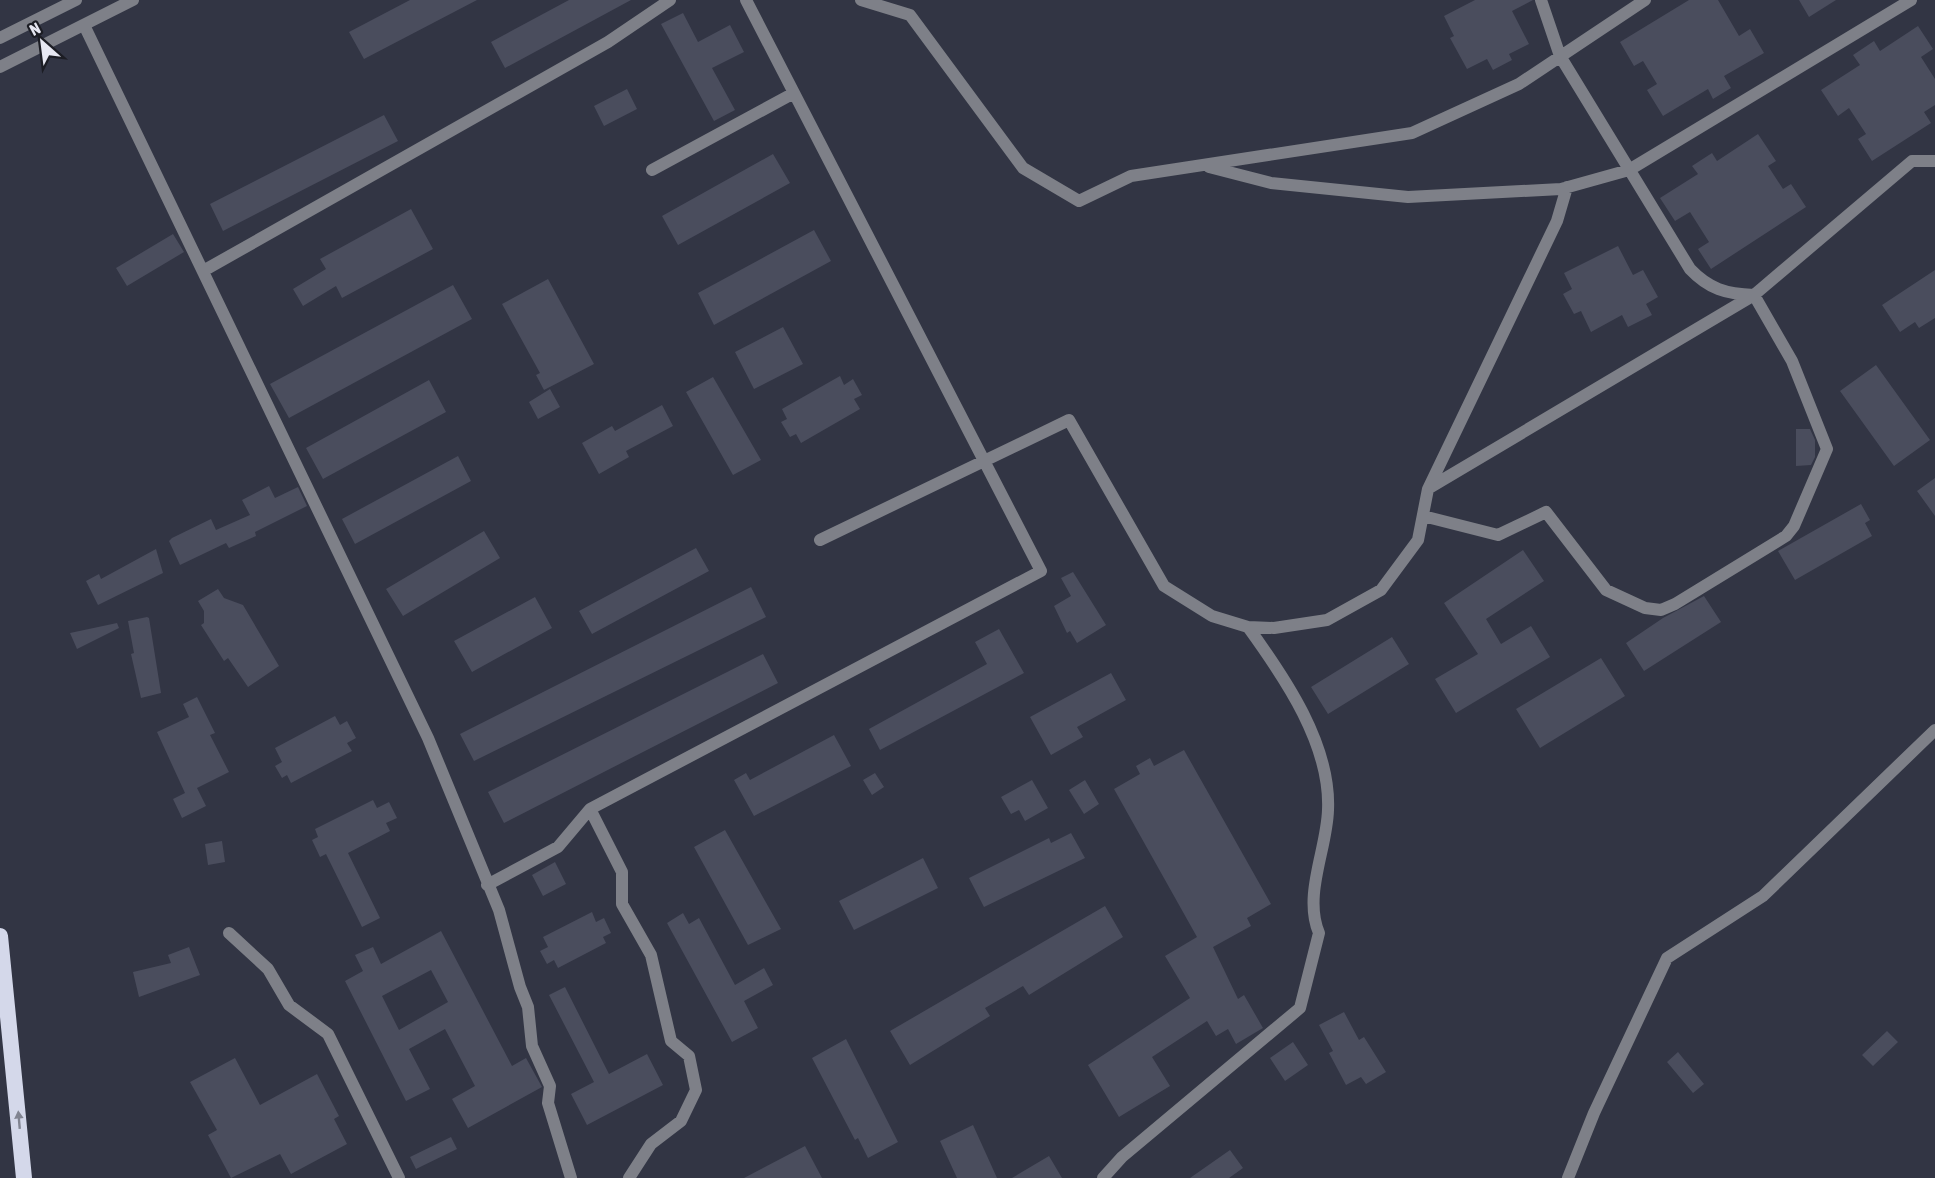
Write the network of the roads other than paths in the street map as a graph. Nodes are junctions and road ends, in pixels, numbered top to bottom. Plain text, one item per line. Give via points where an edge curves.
1 (76, 0) edge
2 (133, 0) edge
3 (670, 0) edge
4 (747, 0) edge
5 (861, 0) edge
6 (1541, 0) edge
7 (1645, 0) edge
8 (1911, 0) edge
9 (84, 25) junction
10 (0, 38) edge
11 (1560, 56) junction
12 (0, 68) edge
13 (794, 93) junction
14 (1935, 161) edge
15 (1203, 165) junction
16 (652, 170) dead end
17 (1629, 170) junction
18 (1568, 187) junction
19 (203, 271) junction
20 (1754, 295) junction
21 (984, 461) junction
22 (1428, 489) junction
23 (1423, 516) junction
24 (820, 540) dead end
25 (1248, 627) junction
26 (1935, 730) edge
27 (590, 809) junction
28 (487, 885) junction
29 (228, 933) dead end
30 (0, 936) edge
31 (24, 1178) edge
32 (399, 1178) edge
33 (571, 1178) edge
34 (629, 1178) edge
35 (1103, 1178) edge
36 (1568, 1178) edge

1 - 10 street
2 - 9 street
3 - 19 street via 608,42
4 - 13 street
5 - 15 street via 910,15 1023,168 1078,201 1131,176
6 - 11 street
7 - 11 street
8 - 17 street
9 - 12 street
9 - 19 street
11 - 15 street via 1520,84 1412,133
11 - 17 street
13 - 16 street
13 - 21 street
14 - 20 street via 1912,161
15 - 18 street via 1271,183 1408,197
17 - 18 street
17 - 20 street via 1675,248 1703,283 1734,295
18 - 22 street via 1557,221
19 - 28 street via 428,738
20 - 22 street
20 - 23 street via 1792,361 1827,449 1794,526 1777,542 1661,610 1645,608 1606,590 1546,512 1498,535
21 - 24 street
21 - 25 street via 1069,420 1164,585 1212,616
21 - 27 street via 1041,571
22 - 23 street
23 - 25 street via 1418,540 1381,591 1327,620 1274,628
25 - 35 street via 1307,721 1317,744 1327,789 1326,833 1314,895 1319,933 1300,1008 1122,1156
26 - 36 street via 1763,896 1667,958
27 - 28 street via 558,847
27 - 34 street via 622,872 622,904 651,955 670,1041 689,1056 696,1090 681,1121 651,1144
28 - 33 street via 499,910 528,1007 532,1046 550,1086 548,1103
29 - 32 street via 268,969 289,1005 328,1034
31 -> 30 highway

